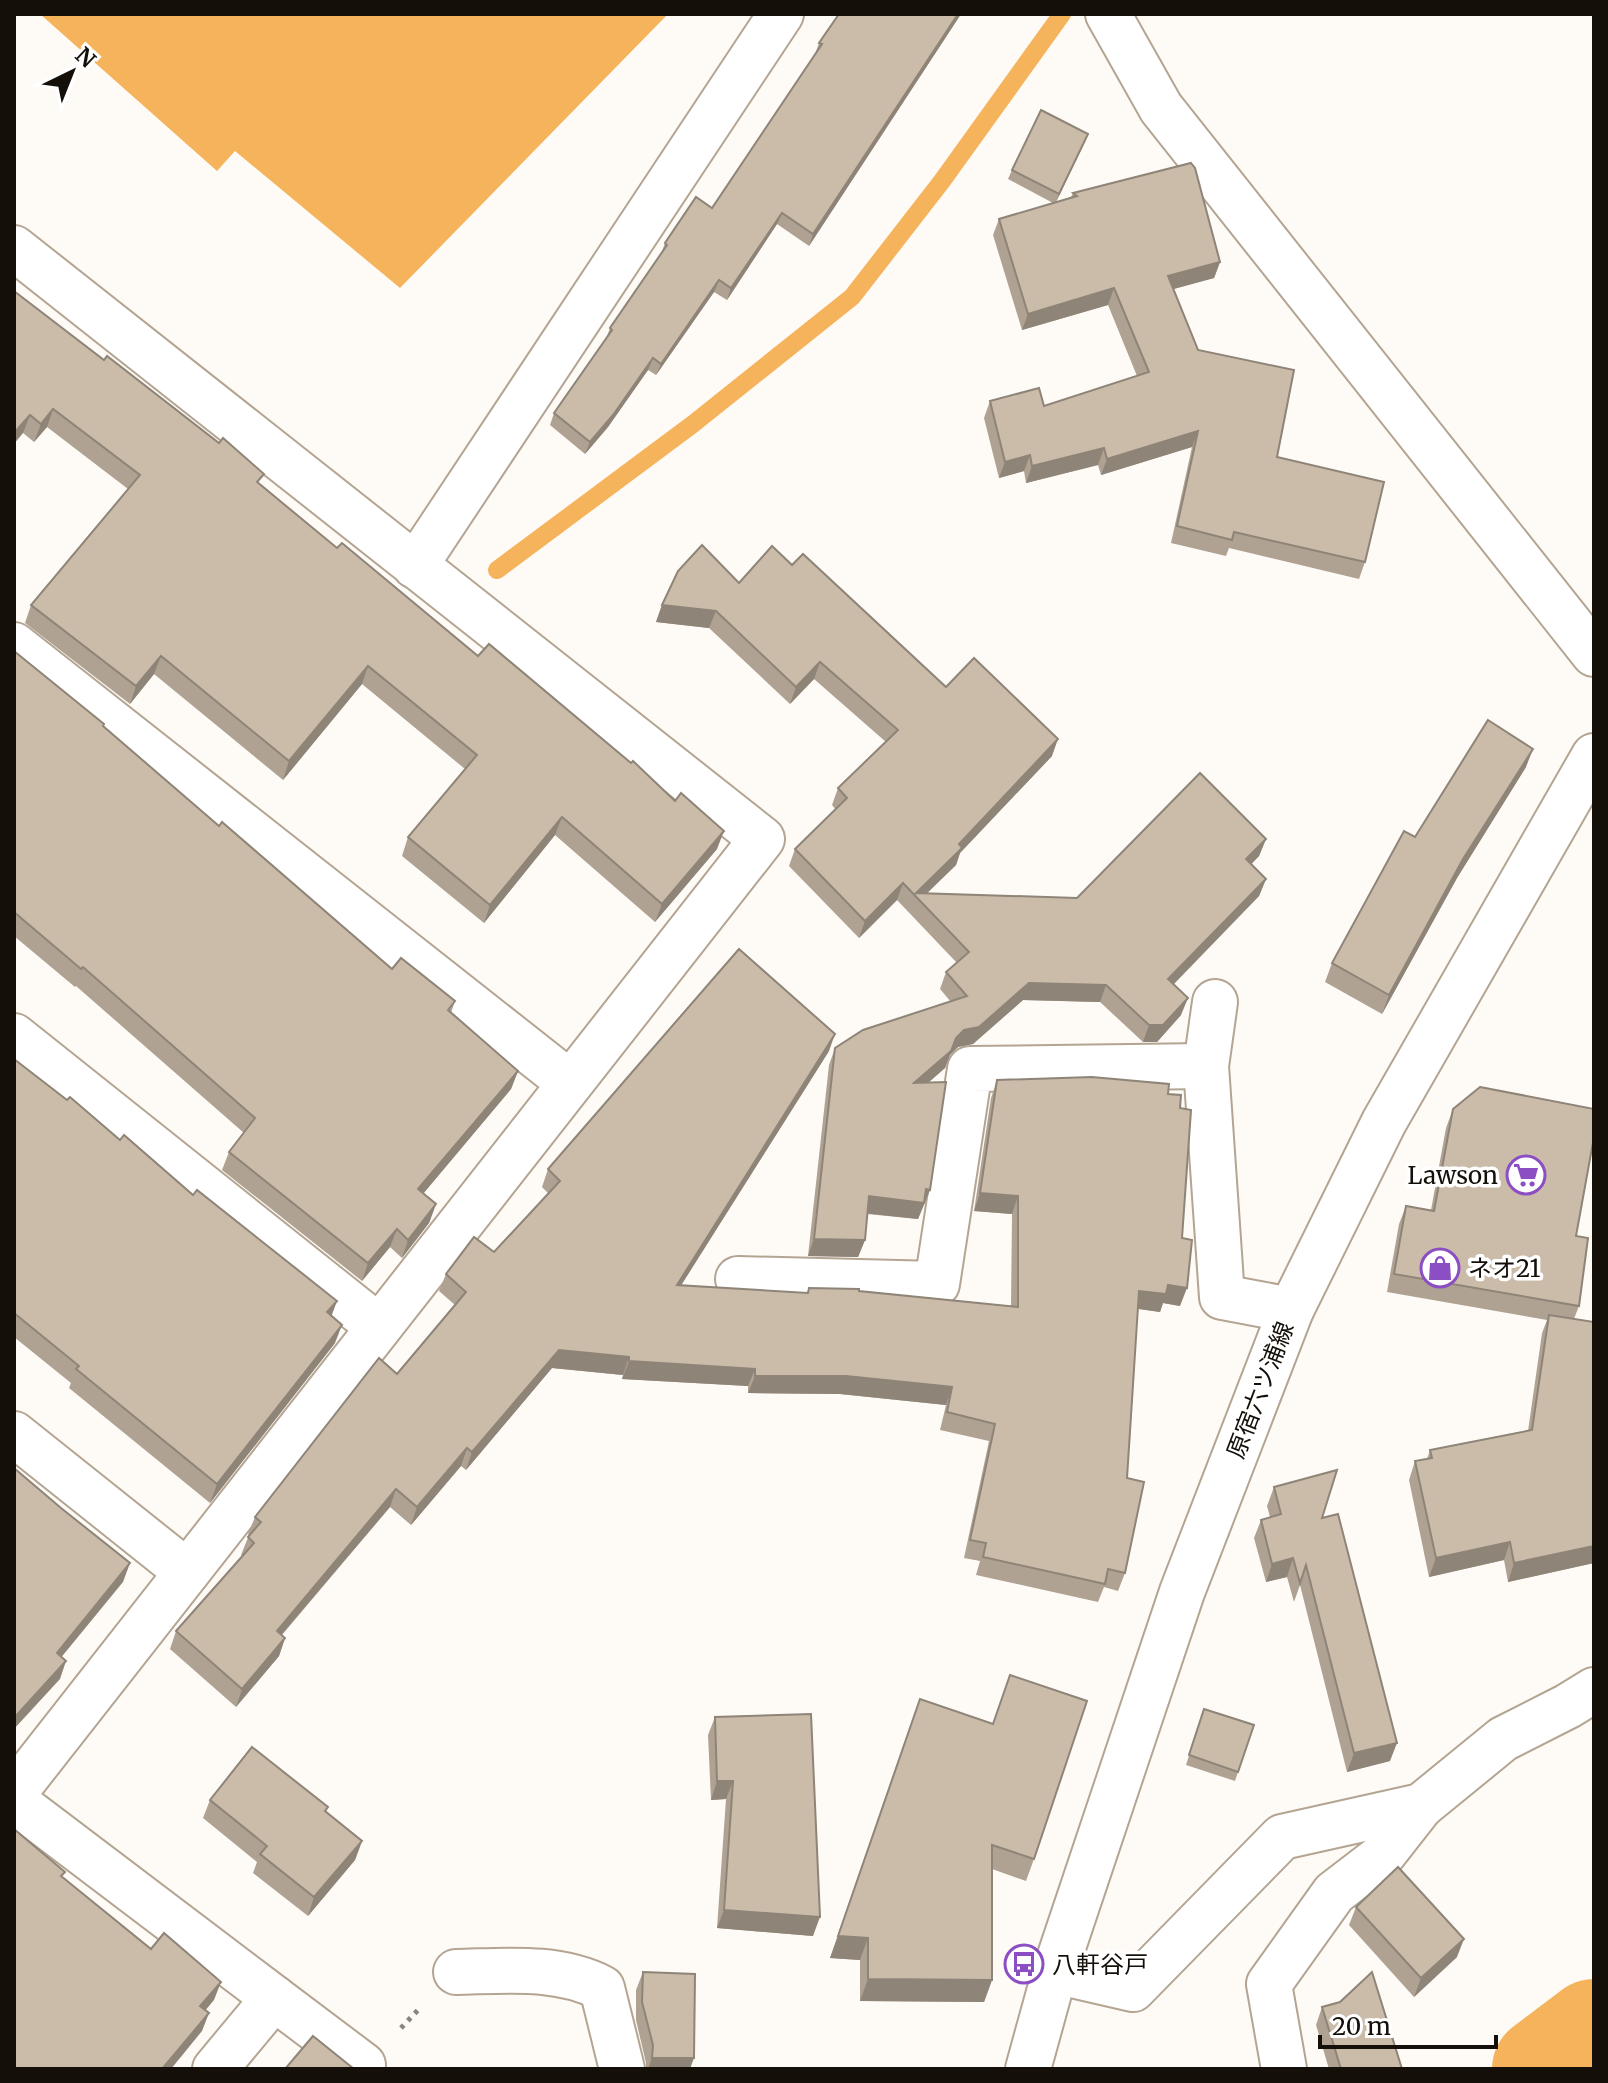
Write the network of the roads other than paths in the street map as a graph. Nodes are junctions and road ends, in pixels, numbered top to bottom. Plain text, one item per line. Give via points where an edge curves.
1 (781, 14) edge
2 (1108, 14) edge
3 (14, 248) edge
4 (415, 566) junction
5 (14, 645) edge
6 (1594, 654) edge
7 (1594, 756) edge
8 (1215, 1002) dead end
9 (14, 1036) edge
10 (1206, 1066) junction
11 (570, 1083) junction
12 (738, 1279) dead end
13 (1291, 1310) junction
14 (379, 1327) junction
15 (14, 1434) edge
16 (187, 1572) junction
17 (1594, 1690) edge
18 (14, 1793) edge
19 (14, 1801) edge
20 (1421, 1806) junction
21 (1055, 1971) junction
22 (456, 1972) road end
23 (274, 1998) junction
24 (363, 2065) road end
25 (1020, 2068) edge
26 (215, 2069) edge
27 (622, 2069) edge
28 (1284, 2069) edge

1 - 4 street
2 - 6 street via 1161,108
3 - 4 street
4 - 11 street via 762,839
5 - 11 street
7 - 13 street, 原宿六ツ浦線 via 1384,1122
8 - 10 street
9 - 14 street
10 - 12 street via 970,1069 937,1284
10 - 13 street via 1222,1297
11 - 14 street
13 - 21 street, 原宿六ツ浦線 via 1182,1592
14 - 16 street
15 - 16 street
16 - 18 street
17 - 20 street via 1503,1739
19 - 23 street
20 - 21 street via 1282,1837 1133,1989
20 - 28 street via 1381,1857 1334,1893 1269,1984
21 - 25 street, 原宿六ツ浦線
22 - 27 street via 558,1973 602,1988
23 - 24 street
23 - 26 street

